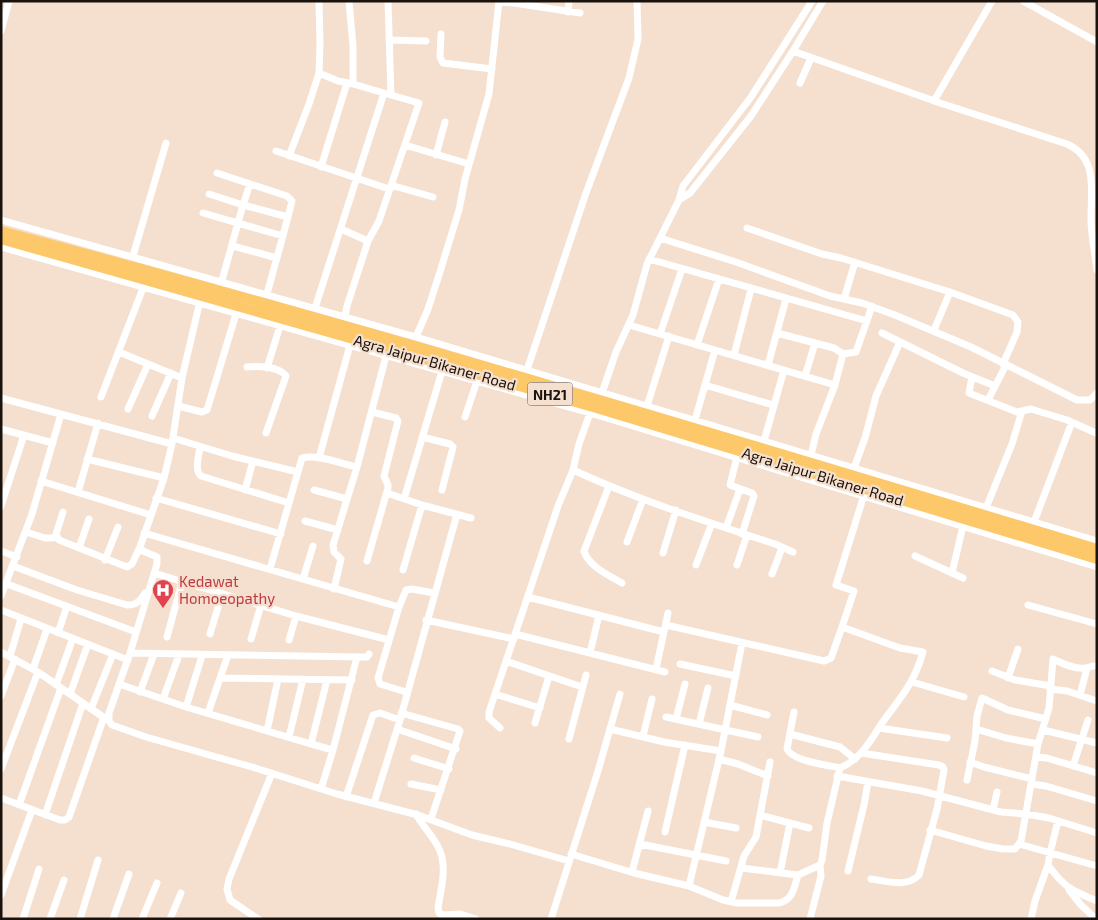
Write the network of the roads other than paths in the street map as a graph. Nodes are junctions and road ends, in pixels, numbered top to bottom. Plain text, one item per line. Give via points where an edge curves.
1 (9, 1) edge
2 (318, 1) edge
3 (349, 1) edge
4 (388, 1) edge
5 (570, 1) edge
6 (637, 1) edge
7 (812, 1) edge
8 (823, 1) edge
9 (992, 1) edge
10 (1023, 1) edge
11 (499, 2) edge
12 (537, 4) edge
13 (568, 12) junction
14 (580, 13) dead end
15 (1, 31) edge
16 (441, 34) dead end
17 (389, 40) junction
18 (426, 41) dead end
19 (1097, 42) edge
20 (793, 51) junction
21 (811, 58) junction
22 (492, 69) junction
23 (319, 73) junction
24 (762, 81) junction
25 (350, 83) junction
26 (800, 83) dead end
27 (770, 87) junction
28 (388, 94) junction
29 (934, 101) junction
30 (445, 122) dead end
31 (166, 143) dead end
32 (405, 145) junction
33 (276, 151) dead end
34 (436, 154) junction
35 (288, 156) junction
36 (469, 164) junction
37 (321, 167) junction
38 (217, 173) dead end
39 (357, 178) junction
40 (250, 184) junction
41 (389, 189) junction
42 (209, 194) dead end
43 (433, 197) dead end
44 (679, 200) junction
45 (243, 205) junction
46 (203, 213) dead end
47 (288, 217) junction
48 (1, 220) edge
49 (239, 223) junction
50 (747, 228) dead end
51 (341, 229) junction
52 (1, 231) edge
53 (283, 236) junction
54 (660, 238) junction
55 (1, 239) edge
56 (368, 241) junction
57 (233, 246) junction
58 (1, 248) edge
59 (133, 256) junction
60 (277, 258) junction
61 (649, 259) junction
62 (855, 262) junction
63 (682, 269) junction
64 (1097, 270) edge
65 (719, 280) junction
66 (220, 285) junction
67 (143, 288) junction
68 (751, 289) junction
69 (950, 292) junction
70 (267, 294) junction
71 (203, 295) junction
72 (786, 299) junction
73 (844, 299) junction
74 (872, 306) junction
75 (315, 308) junction
76 (236, 314) junction
77 (345, 316) junction
78 (867, 322) junction
79 (629, 325) junction
80 (280, 326) junction
81 (934, 330) junction
82 (777, 333) junction
83 (882, 333) dead end
84 (660, 334) junction
85 (669, 336) junction
86 (416, 337) junction
87 (900, 342) junction
88 (815, 343) junction
89 (697, 344) junction
90 (350, 345) junction
91 (716, 350) junction
92 (119, 352) junction
93 (843, 354) junction
94 (734, 355) junction
95 (386, 356) junction
96 (148, 364) junction
97 (1005, 364) junction
98 (768, 365) junction
99 (247, 367) dead end
100 (267, 368) junction
101 (527, 370) junction
102 (784, 370) junction
103 (442, 371) junction
104 (170, 373) junction
105 (805, 376) junction
106 (972, 377) junction
107 (182, 378) junction
108 (477, 381) junction
109 (706, 384) junction
110 (835, 385) junction
111 (994, 386) junction
112 (602, 392) junction
113 (1097, 392) edge
114 (101, 397) dead end
115 (1, 398) edge
116 (988, 400) junction
117 (773, 405) junction
118 (178, 406) junction
119 (647, 406) junction
120 (128, 409) dead end
121 (1022, 411) junction
122 (372, 412) junction
123 (590, 413) junction
124 (61, 414) junction
125 (152, 416) dead end
126 (465, 417) dead end
127 (695, 420) junction
128 (1072, 422) junction
129 (98, 423) junction
130 (1, 429) edge
131 (1096, 432) edge
132 (266, 433) dead end
133 (24, 435) junction
134 (422, 437) junction
135 (173, 441) junction
136 (764, 441) junction
137 (53, 443) junction
138 (200, 447) junction
139 (811, 455) junction
140 (737, 457) junction
141 (88, 458) junction
142 (319, 458) junction
143 (253, 462) junction
144 (357, 467) junction
145 (854, 468) junction
146 (573, 470) junction
147 (298, 472) junction
148 (164, 478) junction
149 (42, 481) junction
150 (609, 486) junction
151 (740, 489) junction
152 (245, 490) junction
153 (314, 490) dead end
154 (442, 490) dead end
155 (78, 492) junction
156 (387, 493) junction
157 (864, 495) junction
158 (156, 498) junction
159 (404, 499) junction
160 (642, 499) junction
161 (347, 500) junction
162 (289, 504) junction
163 (422, 505) junction
164 (1, 506) edge
165 (986, 508) junction
166 (676, 510) junction
167 (63, 512) dead end
168 (457, 514) junction
169 (151, 515) junction
170 (471, 518) dead end
171 (89, 519) dead end
172 (305, 521) dead end
173 (1034, 522) junction
174 (712, 523) junction
175 (964, 526) junction
176 (118, 527) dead end
177 (726, 528) junction
178 (338, 530) junction
179 (26, 532) junction
180 (144, 533) junction
181 (281, 534) junction
182 (745, 534) junction
183 (56, 536) junction
184 (1097, 541) edge
185 (627, 542) dead end
186 (313, 546) dead end
187 (140, 547) junction
188 (79, 548) junction
189 (782, 548) junction
190 (1097, 549) edge
191 (1, 551) edge
192 (663, 552) dead end
193 (793, 552) dead end
194 (915, 556) dead end
195 (17, 557) junction
196 (1097, 559) edge
197 (105, 560) junction
198 (367, 561) dead end
199 (696, 565) dead end
200 (738, 565) dead end
201 (13, 566) junction
202 (1097, 567) edge
203 (270, 569) junction
204 (403, 570) dead end
205 (154, 573) junction
206 (952, 573) junction
207 (772, 574) dead end
208 (963, 578) dead end
209 (303, 579) junction
210 (182, 582) junction
211 (622, 583) dead end
212 (7, 584) junction
213 (149, 587) junction
214 (334, 589) junction
215 (434, 593) junction
216 (222, 594) junction
217 (1, 596) edge
218 (528, 597) junction
219 (1028, 604) dead end
220 (261, 605) junction
221 (67, 606) junction
222 (399, 607) junction
223 (1, 610) edge
224 (668, 613) dead end
225 (600, 615) junction
226 (296, 616) junction
227 (21, 619) junction
228 (426, 620) junction
229 (1097, 624) edge
230 (842, 627) junction
231 (47, 628) junction
232 (665, 628) junction
233 (136, 632) junction
234 (58, 633) junction
235 (210, 634) dead end
236 (167, 637) dead end
237 (514, 637) junction
238 (73, 638) junction
239 (251, 639) dead end
240 (289, 640) dead end
241 (389, 640) junction
242 (742, 643) junction
243 (88, 644) junction
244 (1018, 650) dead end
245 (1, 652) edge
246 (590, 653) junction
247 (113, 654) junction
248 (154, 654) junction
249 (369, 654) dead end
250 (178, 655) junction
251 (228, 655) junction
252 (202, 656) junction
253 (129, 657) junction
254 (357, 657) junction
255 (12, 658) junction
256 (506, 660) junction
257 (680, 664) dead end
258 (1097, 666) edge
259 (1087, 668) junction
260 (656, 669) junction
261 (35, 670) junction
262 (992, 671) dead end
263 (665, 672) dead end
264 (549, 676) junction
265 (586, 676) dead end
266 (736, 676) junction
267 (220, 678) junction
268 (1008, 678) junction
269 (278, 679) junction
270 (302, 679) junction
271 (327, 680) junction
272 (352, 680) junction
273 (912, 682) junction
274 (119, 684) junction
275 (685, 684) dead end
276 (58, 686) junction
277 (582, 688) junction
278 (708, 688) dead end
279 (1051, 688) junction
280 (140, 692) junction
281 (406, 692) junction
282 (70, 694) junction
283 (495, 694) junction
284 (620, 694) dead end
285 (1080, 695) junction
286 (1, 696) edge
287 (964, 697) dead end
288 (164, 699) junction
289 (652, 699) dead end
290 (1097, 701) edge
291 (83, 704) junction
292 (730, 705) junction
293 (186, 707) junction
294 (540, 708) junction
295 (91, 709) junction
296 (794, 712) dead end
297 (208, 714) junction
298 (767, 715) dead end
299 (400, 716) junction
300 (666, 717) dead end
301 (106, 719) junction
302 (676, 719) junction
303 (1046, 719) junction
304 (1088, 720) dead end
305 (535, 723) dead end
306 (699, 724) junction
307 (500, 728) dead end
308 (879, 728) junction
309 (397, 729) junction
310 (610, 729) junction
311 (976, 729) junction
312 (725, 730) junction
313 (1042, 730) junction
314 (267, 731) junction
315 (790, 734) junction
316 (642, 736) junction
317 (289, 737) junction
318 (758, 737) dead end
319 (947, 738) dead end
320 (569, 739) dead end
321 (1082, 739) junction
322 (1097, 743) edge
323 (311, 744) junction
324 (1038, 744) junction
325 (684, 745) junction
326 (456, 749) junction
327 (333, 750) junction
328 (721, 751) junction
329 (858, 756) junction
330 (1036, 757) junction
331 (414, 758) dead end
332 (719, 759) junction
333 (770, 762) dead end
334 (970, 762) junction
335 (1073, 766) junction
336 (1, 769) edge
337 (449, 769) junction
338 (839, 772) junction
339 (272, 773) junction
340 (1097, 773) edge
341 (768, 776) junction
342 (967, 780) dead end
343 (1031, 781) junction
344 (868, 782) junction
345 (411, 784) dead end
346 (321, 789) junction
347 (441, 790) junction
348 (997, 792) dead end
349 (346, 797) junction
350 (939, 797) junction
351 (1, 798) edge
352 (1097, 800) edge
353 (374, 803) junction
354 (19, 805) junction
355 (32, 810) junction
356 (993, 810) junction
357 (648, 811) dead end
358 (416, 814) junction
359 (1026, 814) junction
360 (45, 815) junction
361 (760, 815) junction
362 (431, 819) junction
363 (1058, 821) junction
364 (704, 822) junction
365 (790, 823) junction
366 (736, 828) dead end
367 (809, 828) dead end
368 (930, 830) junction
369 (665, 832) dead end
370 (1097, 833) edge
371 (640, 844) junction
372 (1019, 844) junction
373 (1050, 853) junction
374 (697, 855) junction
375 (570, 858) junction
376 (98, 860) dead end
377 (726, 862) dead end
378 (820, 865) junction
379 (1048, 865) junction
380 (1097, 866) edge
381 (740, 868) junction
382 (40, 869) dead end
383 (1, 871) edge
384 (848, 871) dead end
385 (632, 872) junction
386 (780, 873) junction
387 (9, 874) junction
388 (130, 874) dead end
389 (798, 875) junction
390 (870, 879) dead end
391 (64, 880) dead end
392 (157, 883) dead end
393 (689, 886) junction
394 (1068, 888) junction
395 (181, 893) dead end
396 (1, 895) edge
397 (1097, 901) edge
398 (731, 902) junction
399 (23, 919) edge
400 (50, 919) edge
401 (80, 919) edge
402 (114, 919) edge
403 (142, 919) edge
404 (170, 919) edge
405 (258, 919) edge
406 (476, 919) edge
407 (551, 919) edge
408 (810, 919) edge
409 (1031, 919) edge
410 (1096, 919) edge

1 - 15 street
2 - 23 street
3 - 25 street via 353,46
4 - 17 street
5 - 13 street
6 - 101 street via 638,39 629,78 586,193
7 - 24 street
8 - 20 street
9 - 29 street
10 - 19 street
11 - 12 street
11 - 22 street
12 - 13 street
13 - 14 street
16 - 22 street via 440,57 443,63
17 - 18 street
17 - 28 street
20 - 21 street
20 - 27 street
21 - 26 street
21 - 29 street
22 - 36 street via 489,94
23 - 25 street
23 - 35 street
24 - 27 street
24 - 44 street via 683,186
25 - 28 street
25 - 37 street
27 - 44 street via 690,193
28 - 32 street via 419,103
28 - 39 street
29 - 64 street via 1068,144 1086,156 1092,178 1091,219
30 - 34 street
31 - 59 street
32 - 34 street
32 - 41 street
33 - 35 street
34 - 36 street
35 - 37 street
36 - 86 street via 459,210
37 - 39 street
38 - 40 street
39 - 41 street
39 - 51 street
40 - 45 street
40 - 47 street via 290,198 292,204
41 - 43 street via 394,186
41 - 56 street via 379,221
42 - 45 street
44 - 54 street
45 - 47 street
45 - 49 street
46 - 49 street
47 - 53 street
48 - 59 street
49 - 53 street
49 - 57 street
50 - 62 street
51 - 56 street
51 - 75 street
52 - 71 highway, Agra Jaipur Bikaner Road / NH21
53 - 60 street
54 - 61 street
54 - 73 street
55 - 71 highway, Agra Jaipur Bikaner Road / NH21
56 - 77 street
57 - 60 street
57 - 66 street
58 - 67 street
59 - 66 street
60 - 70 street
61 - 63 street
61 - 79 street
62 - 69 street
62 - 73 street
63 - 65 street
63 - 84 street
65 - 68 street
65 - 89 street
66 - 70 street
66 - 71 highway, Agra Jaipur Bikaner Road / NH21
66 - 190 highway, Agra Jaipur Bikaner Road / NH21
67 - 71 street
67 - 92 street
68 - 72 street
68 - 94 street
69 - 81 street
69 - 97 street via 1015,316 1017,332
70 - 75 street
71 - 76 street
71 - 107 street
71 - 196 highway, Agra Jaipur Bikaner Road / NH21 via 592,406
72 - 78 street
72 - 82 street
73 - 74 street
74 - 78 street
74 - 81 street
75 - 77 street
76 - 80 street
76 - 118 street via 207,410 202,412
77 - 86 street
78 - 93 street via 856,352
79 - 84 street
79 - 112 street
80 - 90 street
80 - 100 street
81 - 97 street
82 - 88 street
82 - 98 street
83 - 87 street
84 - 85 street
85 - 89 street
85 - 119 street
86 - 101 street
87 - 106 street
87 - 145 street via 876,396
88 - 93 street
88 - 105 street
89 - 91 street
90 - 95 street
90 - 142 street
91 - 94 street
91 - 109 street
92 - 96 street
92 - 114 street
93 - 110 street
94 - 98 street
95 - 103 street
95 - 122 street
96 - 104 street
96 - 120 street
97 - 111 street
97 - 113 street via 1078,400 1090,400
98 - 102 street
99 - 100 street
100 - 132 street via 283,372 286,377
101 - 112 street
102 - 105 street
102 - 117 street
103 - 108 street
103 - 134 street
104 - 107 street
104 - 125 street
105 - 110 street
106 - 111 street
106 - 116 street via 969,393
107 - 118 street
108 - 123 street
108 - 126 street
109 - 117 street
109 - 127 street
110 - 139 street
111 - 116 street
112 - 119 street
115 - 124 street
116 - 121 street
117 - 136 street
118 - 135 street
119 - 127 street
121 - 128 street via 1030,409
121 - 165 street
122 - 144 street
122 - 156 street via 398,420 384,476
123 - 140 street
123 - 146 street
124 - 129 street
124 - 137 street
127 - 136 street
128 - 131 street
128 - 173 street
129 - 135 street
129 - 141 street
130 - 133 street
133 - 137 street
133 - 164 street
134 - 154 street via 453,447
134 - 159 street
135 - 138 street
135 - 148 street
136 - 139 street
137 - 149 street
138 - 143 street
138 - 152 street via 198,474
139 - 145 street
140 - 151 street via 730,484
140 - 157 street
141 - 148 street
141 - 155 street
142 - 144 street
142 - 147 street via 304,457
143 - 147 street
143 - 152 street
144 - 161 street
145 - 165 street
146 - 150 street
146 - 218 street
147 - 162 street
148 - 158 street
149 - 155 street
149 - 179 street
150 - 160 street
150 - 211 street via 584,551 589,560
151 - 177 street
151 - 182 street via 754,496
152 - 162 street
153 - 161 street
155 - 169 street
156 - 159 street
156 - 198 street
157 - 175 street
157 - 230 street via 836,584 854,591
158 - 169 street
158 - 181 street
159 - 163 street
160 - 166 street
160 - 185 street
161 - 178 street
162 - 181 street
163 - 168 street
163 - 204 street
165 - 173 street
166 - 174 street
166 - 192 street
167 - 183 street
168 - 170 street
168 - 215 street
169 - 180 street
171 - 188 street
172 - 178 street
173 - 184 street
174 - 177 street
174 - 199 street
175 - 202 street
175 - 206 street
176 - 197 street
177 - 182 street
178 - 214 street via 333,548 341,562
179 - 183 street via 50,539
179 - 195 street
180 - 187 street
180 - 203 street
181 - 203 street
182 - 189 street
182 - 200 street
183 - 188 street
186 - 209 street
187 - 197 street via 129,567
187 - 205 street via 157,557
188 - 197 street
189 - 193 street
189 - 207 street
191 - 195 street
194 - 206 street
195 - 201 street
201 - 212 street
201 - 213 street via 127,606 140,601
203 - 209 street
205 - 210 street
205 - 213 street
206 - 208 street
209 - 214 street
210 - 216 street
210 - 236 street
212 - 217 street
212 - 221 street
213 - 233 street
214 - 222 street
215 - 222 street via 408,589
215 - 228 street
216 - 220 street
216 - 235 street
218 - 225 street
218 - 237 street
219 - 229 street
220 - 226 street
220 - 239 street
221 - 233 street
221 - 234 street
222 - 241 street
223 - 227 street
224 - 232 street
225 - 232 street
225 - 246 street
226 - 240 street
226 - 241 street
227 - 231 street
227 - 255 street
228 - 237 street
228 - 281 street
230 - 242 street via 831,658 824,661
230 - 273 street via 900,648 923,652
231 - 234 street
231 - 261 street
232 - 242 street
232 - 260 street
233 - 253 street
234 - 238 street
237 - 246 street
237 - 256 street
238 - 243 street
238 - 276 street
241 - 281 street via 378,682
242 - 266 street
243 - 247 street
243 - 282 street
244 - 268 street
245 - 255 street
246 - 260 street
247 - 253 street
247 - 295 street
248 - 250 street
248 - 253 street
248 - 280 street
249 - 254 street
250 - 252 street
250 - 288 street
251 - 252 street
251 - 254 street
251 - 267 street
252 - 293 street
253 - 274 street
254 - 272 street
255 - 261 street
255 - 286 street
256 - 264 street
256 - 283 street
257 - 266 street
258 - 259 street
259 - 279 street via 1053,659
259 - 285 street
260 - 263 street
261 - 276 street
261 - 336 street
262 - 268 street
264 - 277 street
264 - 294 street
265 - 277 street
266 - 292 street
267 - 269 street
267 - 297 street
268 - 279 street
269 - 270 street
269 - 314 street
270 - 271 street
270 - 317 street
271 - 272 street
271 - 323 street
272 - 327 street
273 - 287 street
273 - 308 street
274 - 280 street
274 - 301 street
275 - 302 street
276 - 282 street
276 - 354 street
277 - 320 street
278 - 306 street
279 - 285 street
279 - 303 street
280 - 288 street
281 - 299 street
282 - 291 street
283 - 294 street
283 - 307 street via 489,718
284 - 310 street
285 - 290 street
288 - 293 street
289 - 316 street
291 - 295 street
291 - 360 street
292 - 298 street
292 - 312 street
293 - 297 street
294 - 305 street
295 - 301 street
296 - 315 street
297 - 314 street
299 - 309 street
299 - 326 street via 460,730
299 - 349 street via 374,715
300 - 302 street
301 - 339 street via 118,728
301 - 360 street via 69,817 60,820
302 - 306 street
303 - 311 street via 1008,710 982,698
303 - 313 street
304 - 321 street
306 - 312 street
308 - 319 street
308 - 329 street
309 - 326 street
309 - 353 street
310 - 316 street
310 - 375 street
311 - 324 street
311 - 334 street
312 - 318 street
312 - 328 street
313 - 321 street
313 - 324 street
314 - 317 street
315 - 329 street via 840,747
315 - 338 street via 788,753
316 - 325 street
317 - 323 street
321 - 322 street
321 - 335 street
323 - 327 street
324 - 330 street
325 - 328 street
325 - 369 street
326 - 337 street
327 - 346 street
328 - 332 street
329 - 338 street
329 - 350 street via 943,767
330 - 335 street
330 - 343 street
331 - 337 street
332 - 341 street
332 - 364 street
333 - 341 street
334 - 342 street
334 - 343 street
335 - 340 street
337 - 347 street
338 - 344 street
338 - 378 street
339 - 346 street
339 - 405 street via 227,888 230,900
341 - 361 street
343 - 352 street
343 - 359 street
344 - 350 street
344 - 384 street
345 - 347 street
346 - 349 street
347 - 362 street
348 - 356 street
349 - 353 street
350 - 356 street
350 - 368 street
351 - 354 street
353 - 358 street
354 - 355 street
355 - 360 street
355 - 387 street
356 - 359 street
357 - 371 street
358 - 362 street
358 - 406 street via 442,857 439,913
359 - 363 street
359 - 372 street
361 - 365 street
361 - 381 street via 756,837
362 - 375 street via 472,835
363 - 370 street
363 - 373 street
364 - 366 street
364 - 374 street
365 - 367 street
365 - 386 street
368 - 372 street via 1003,849 1015,849
368 - 390 street via 919,875 898,882
371 - 374 street
371 - 385 street
372 - 373 street
373 - 379 street
373 - 380 street
374 - 377 street
374 - 393 street
375 - 385 street
375 - 407 street
376 - 401 street
378 - 389 street
378 - 408 street via 821,876
379 - 394 street
379 - 409 street
381 - 386 street
381 - 398 street
382 - 399 street
383 - 387 street
385 - 393 street
386 - 389 street
387 - 396 street
388 - 402 street
389 - 398 street via 791,897 785,902
391 - 400 street
392 - 403 street
393 - 398 street
394 - 397 street
394 - 410 street
395 - 404 street

